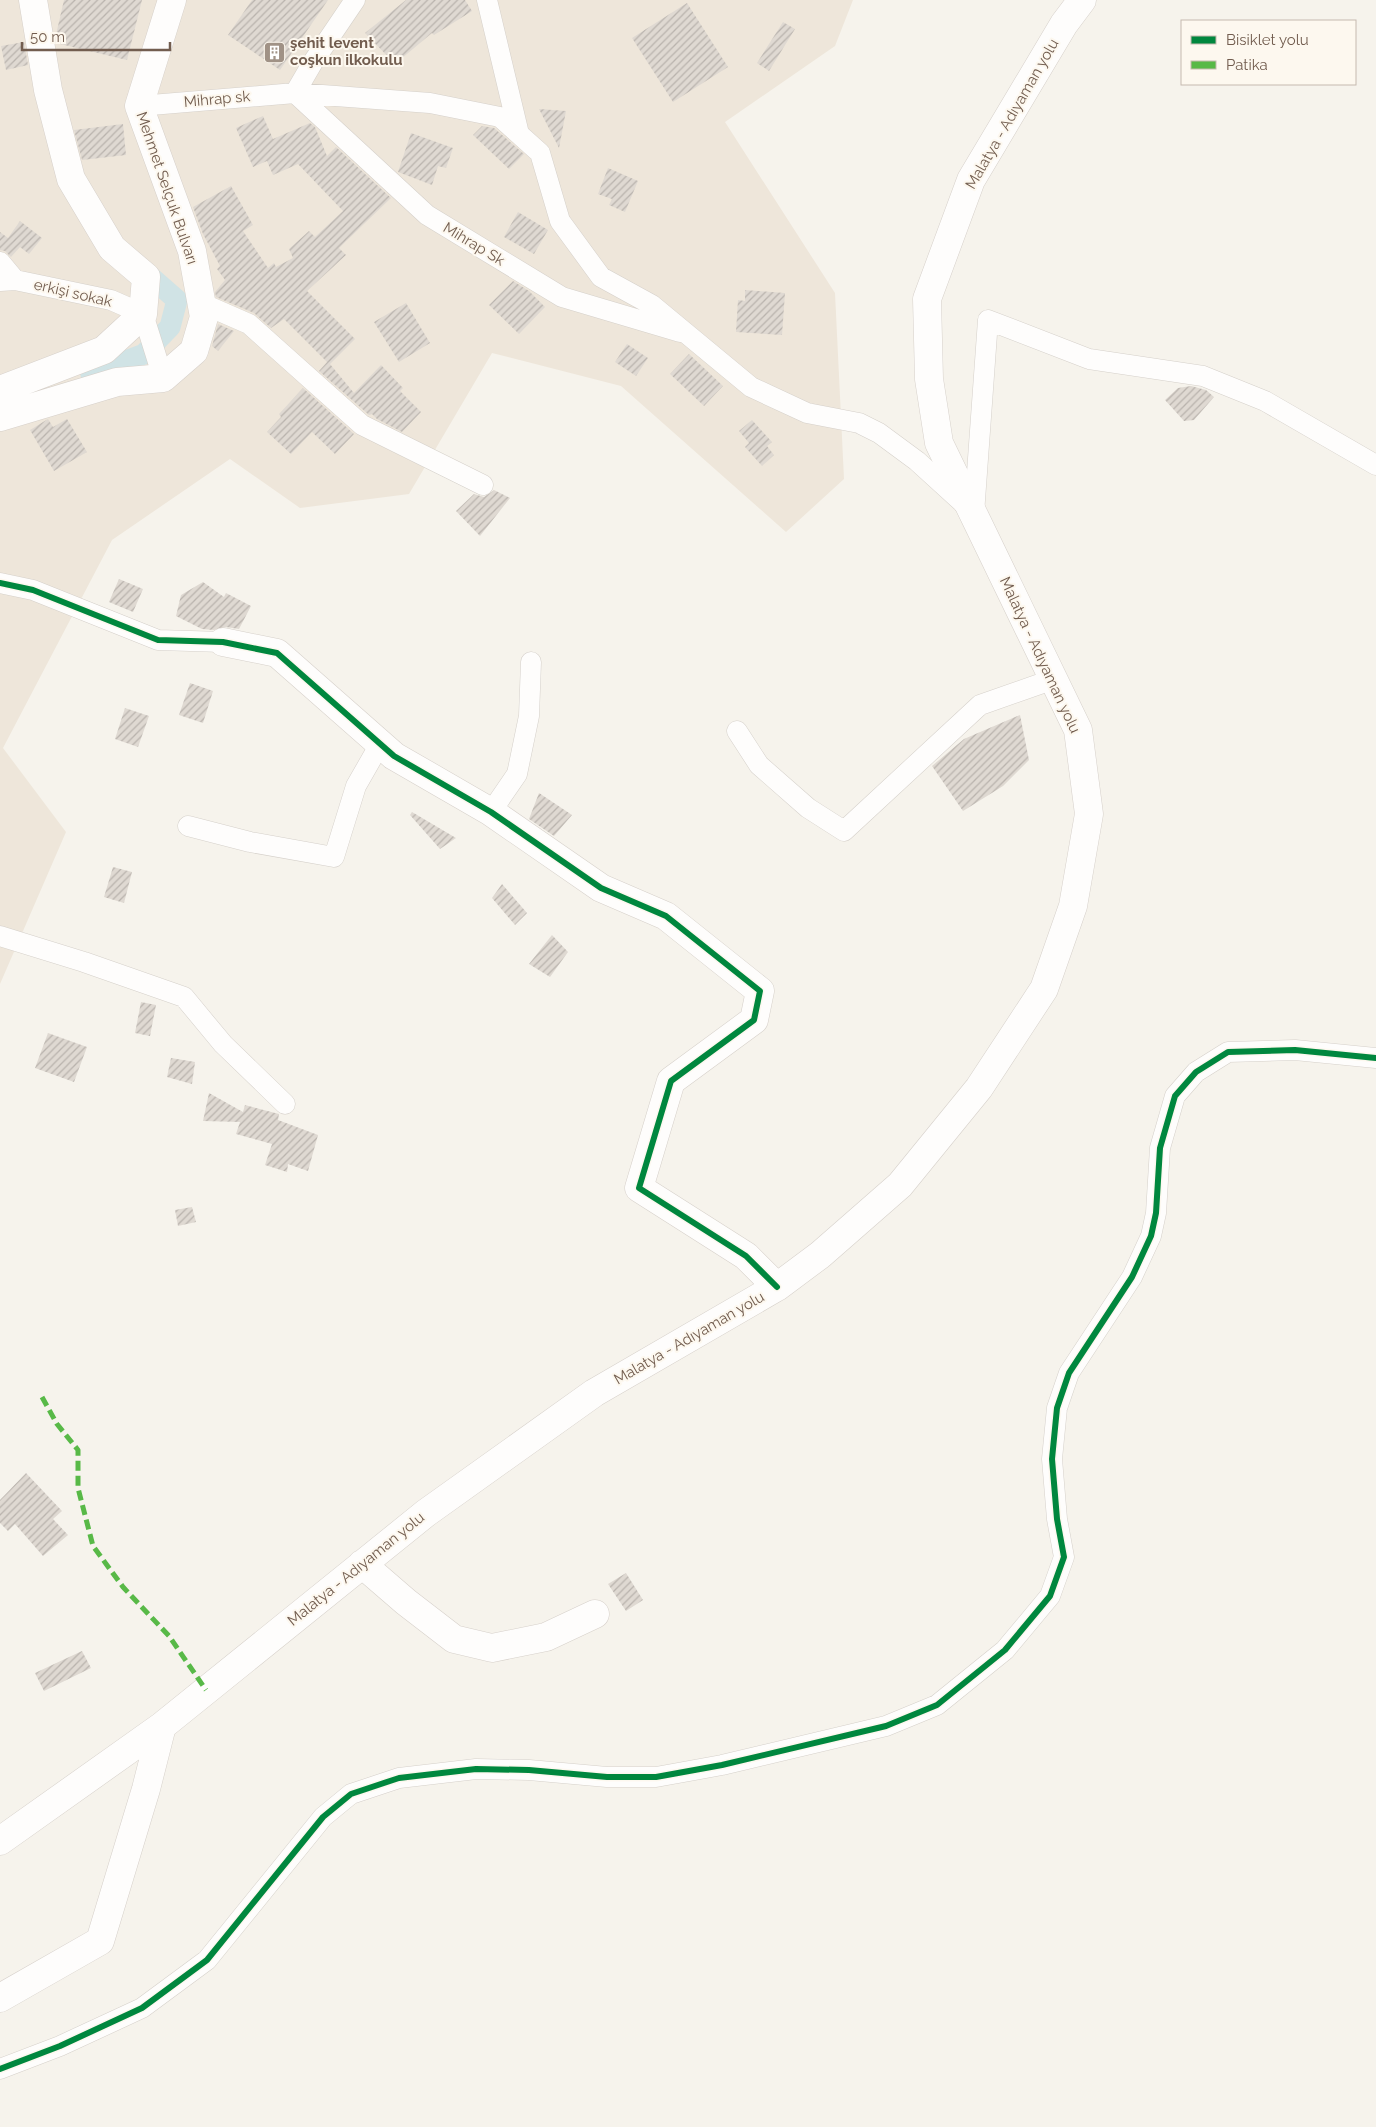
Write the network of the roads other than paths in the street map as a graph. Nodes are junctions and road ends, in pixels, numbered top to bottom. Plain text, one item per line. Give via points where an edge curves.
1 (33, 0) edge
2 (172, 0) edge
3 (354, 0) edge
4 (487, 0) edge
5 (1082, 0) edge
6 (295, 93) junction
7 (139, 106) junction
8 (519, 134) junction
9 (0, 262) edge
10 (8, 280) edge
11 (201, 304) junction
12 (144, 315) junction
13 (688, 335) junction
14 (163, 378) junction
15 (0, 390) edge
16 (0, 417) edge
17 (1376, 465) edge
18 (483, 485) dead end
19 (973, 513) junction
20 (0, 582) edge
21 (223, 642) joint
22 (531, 662) dead end
23 (1054, 679) junction
24 (737, 731) dead end
25 (380, 744) junction
26 (491, 812) junction
27 (188, 826) dead end
28 (0, 936) edge
29 (1376, 1058) edge
30 (285, 1104) dead end
31 (777, 1287) junction
32 (362, 1564) junction
33 (595, 1614) dead end
34 (162, 1726) junction
35 (0, 1841) edge
36 (0, 1998) edge
37 (0, 2069) edge

1 - 12 main road via 48,90 71,179 112,248 146,277
2 - 7 main road, Mehmet Selçuk Bulvarı
3 - 6 street
4 - 8 street
5 - 19 main road, Malatya - Adıyaman yolu via 1064,24 971,180 927,299 930,379 939,443
6 - 7 street, Mihrap sk
6 - 8 street, Mihrap sk via 430,103 500,117
6 - 13 street, Mihrap Sk via 427,215 562,297
7 - 11 main road, Mehmet Selçuk Bulvarı via 192,251
8 - 13 street, Mihrap sk via 540,153 560,221 601,277 652,305
9 - 10 street
10 - 12 street, erkişi sokak via 111,300
11 - 14 main road, Mehmet Selçuk Bulvarı via 204,318 194,351
11 - 18 street via 249,324 362,425
12 - 14 street
12 - 15 main road via 104,350
13 - 19 street, Mihrap sk via 751,387 807,413 859,423 879,433 917,461
14 - 16 main road via 118,382
17 - 19 street via 1265,401 1203,376 1089,359 988,320
19 - 23 main road, Malatya - Adıyaman yolu
20 - 21 street via 34,590 158,640
21 - 25 main road via 277,653
22 - 26 street via 529,716 517,774
23 - 24 street via 980,705 844,831 808,808 759,765
23 - 31 main road, Malatya - Adıyaman yolu via 1078,730 1089,814 1073,906 1044,989 979,1088 900,1185 820,1255
25 - 26 main road via 394,756
25 - 27 street via 356,786 334,858
26 - 31 main road via 601,888 666,916 760,991 754,1020 671,1081 639,1188 746,1256
28 - 30 street via 184,997 224,1044
29 - 37 street via 1295,1050 1228,1052 1196,1072 1175,1096 1160,1148 1156,1214 1151,1236 1132,1277 1069,1373 1057,1408 1052,1459 1064,1557 1050,1596 1005,1650 937,1705 886,1726 722,1765 656,1777 476,1769 399,1778 351,1794 323,1817 207,1960 142,2008 60,2046
31 - 32 main road, Malatya - Adıyaman yolu via 594,1393 426,1513
32 - 33 main road via 454,1639 492,1648 546,1637
32 - 34 main road, Malatya - Adıyaman yolu
34 - 35 main road, Malatya - Adıyaman yolu
34 - 36 main road via 100,1941

